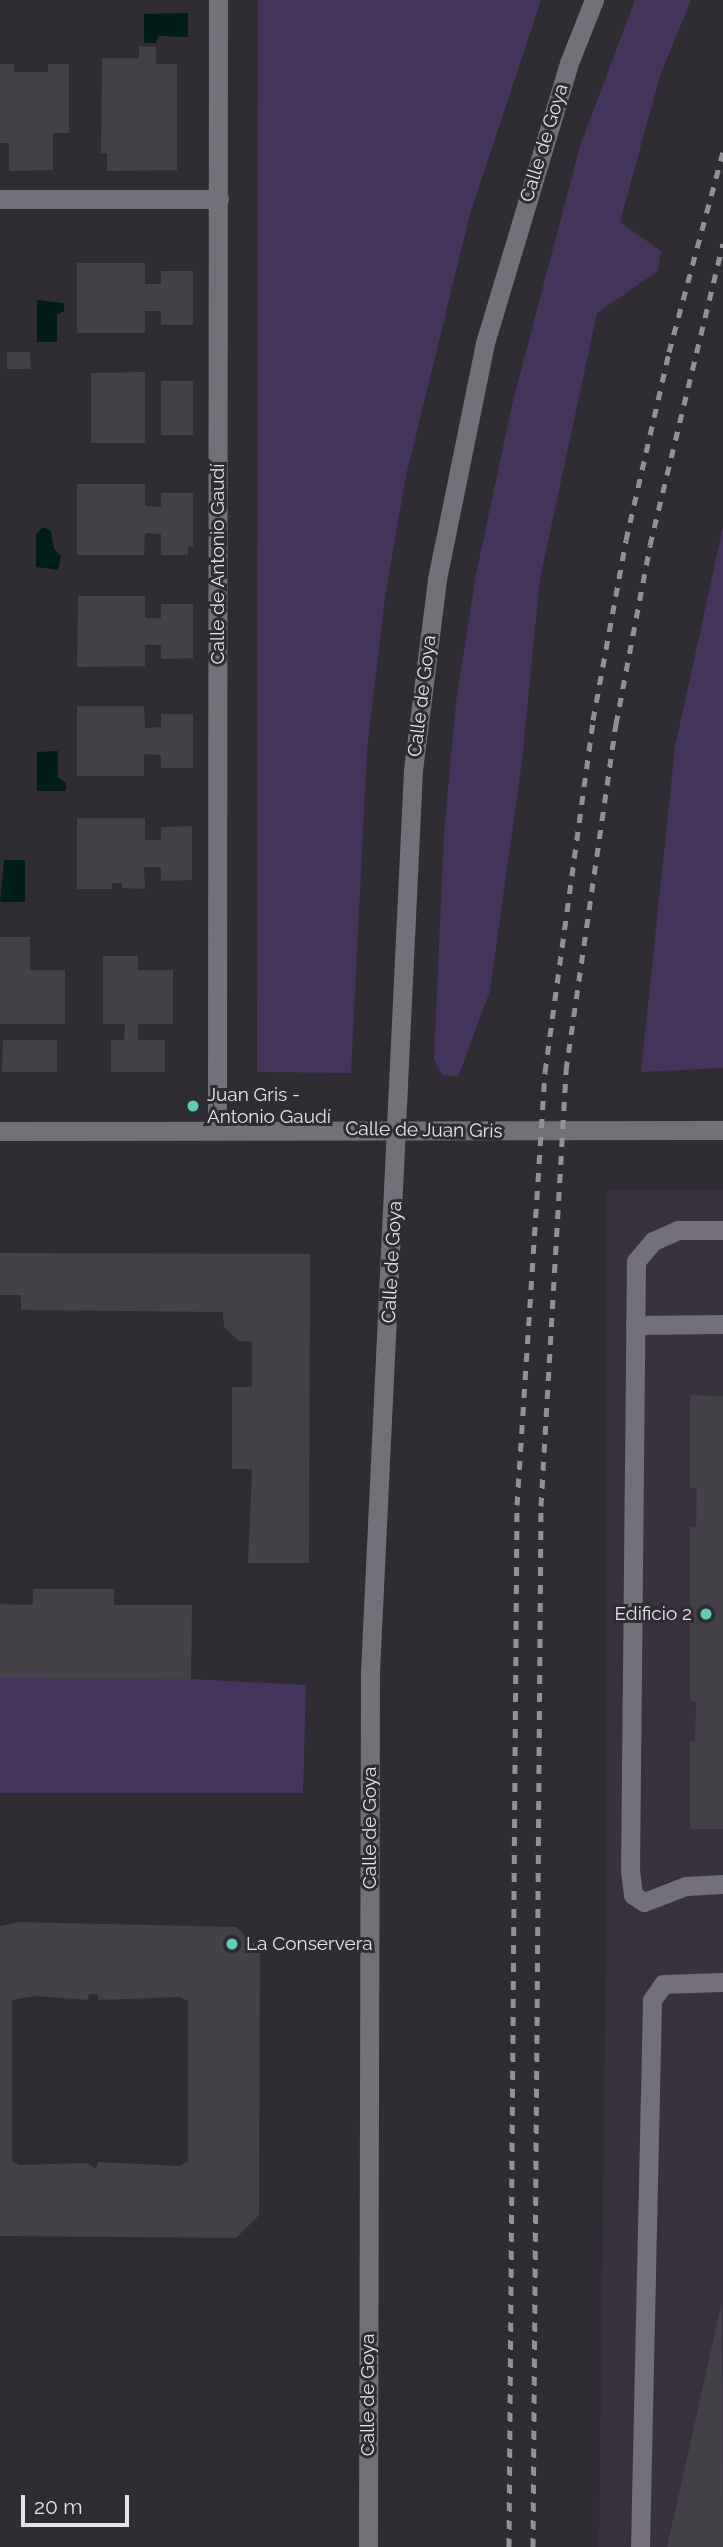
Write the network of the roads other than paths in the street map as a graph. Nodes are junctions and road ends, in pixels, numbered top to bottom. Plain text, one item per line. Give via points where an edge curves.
1 (218, 0) edge
2 (594, 0) edge
3 (0, 199) edge
4 (219, 200) junction
5 (218, 1128) junction
6 (0, 1130) edge
7 (397, 1130) junction
8 (723, 1130) edge
9 (723, 1230) edge
10 (723, 1324) edge
11 (635, 1325) junction
12 (723, 1884) edge
13 (723, 1982) edge
14 (368, 2547) edge
15 (640, 2547) edge

1 - 4 street, Calle de Antonio Gaudí
2 - 7 street, Calle de Goya via 569,63 485,343 437,579 413,770
3 - 4 street
4 - 5 street, Calle de Antonio Gaudí
5 - 6 street, Calle de Juan Gris
5 - 7 street, Calle de Juan Gris
7 - 8 street, Calle de Juan Gris
7 - 14 street, Calle de Goya via 370,1672
9 - 11 street via 678,1230 653,1241 636,1261
10 - 11 street
11 - 12 street via 632,1895 644,1902 686,1886
13 - 15 street via 663,1984 652,2000

